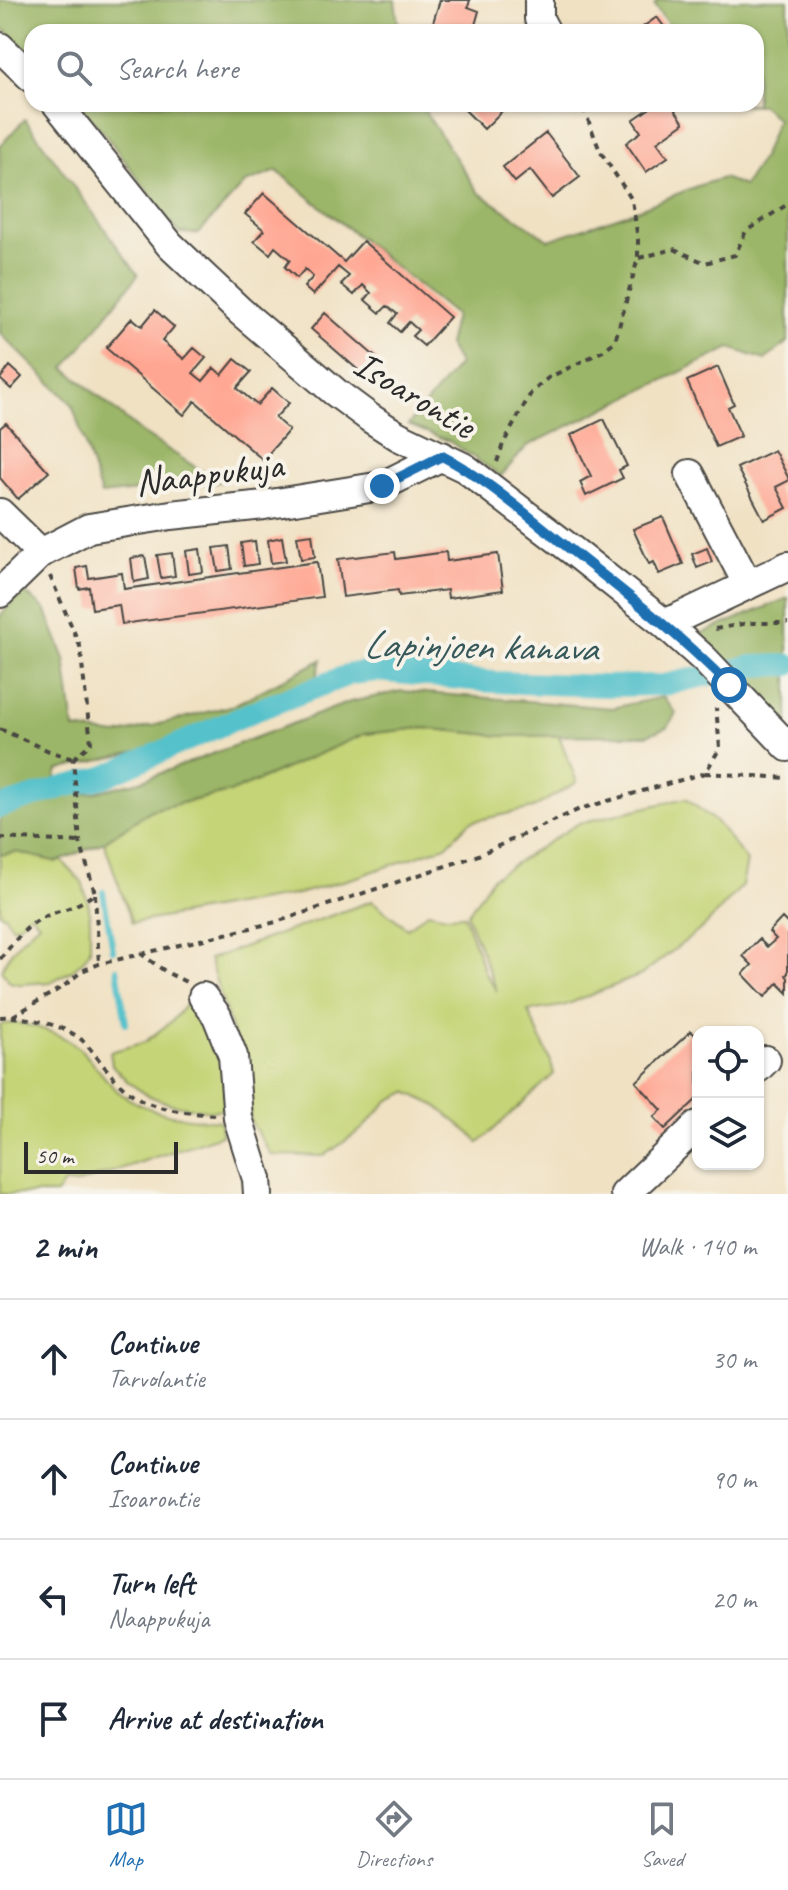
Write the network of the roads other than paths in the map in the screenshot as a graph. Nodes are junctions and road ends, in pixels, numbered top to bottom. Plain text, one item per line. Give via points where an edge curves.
1 (539, 0) edge
2 (542, 24) edge
3 (0, 47) edge
4 (24, 70) edge
5 (63, 112) edge
6 (442, 456) junction
7 (690, 474) dead end
8 (0, 513) edge
9 (41, 553) junction
10 (788, 566) edge
11 (748, 585) junction
12 (0, 593) edge
13 (665, 624) junction
14 (788, 747) edge
15 (203, 997) road end
16 (692, 1131) edge
17 (258, 1194) edge
18 (625, 1194) edge

1 - 2 street
3 - 4 street
5 - 6 street, Isoarontie via 195,271 347,401 398,436
6 - 9 street, Naappukuja via 382,486 89,528
6 - 13 street, Isoarontie via 514,504
7 - 11 street
8 - 9 street
9 - 12 street, Naappukuja
10 - 11 street
11 - 13 street
13 - 14 street, Isoarontie via 704,659 722,694
15 - 17 street via 233,1056 238,1118
16 - 18 street

